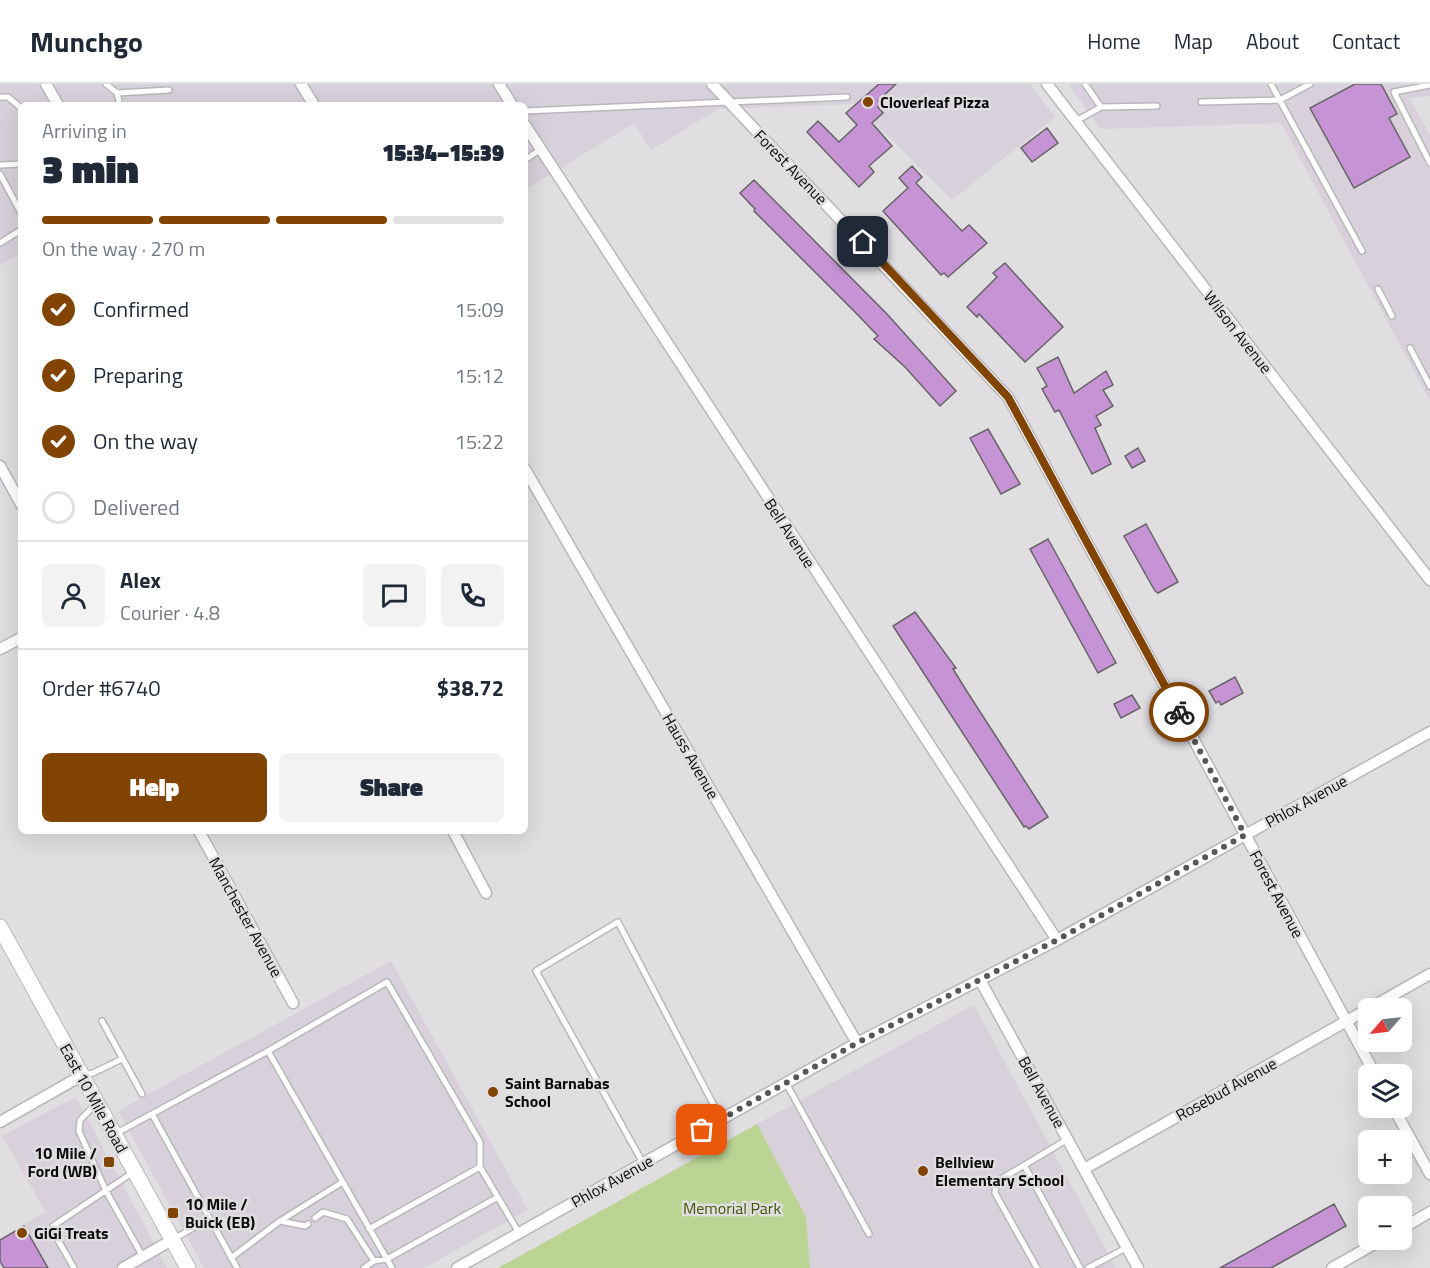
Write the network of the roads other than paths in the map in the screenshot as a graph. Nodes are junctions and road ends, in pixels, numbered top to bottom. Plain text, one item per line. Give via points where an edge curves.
1 (46, 84) edge
2 (106, 84) edge
3 (301, 84) edge
4 (499, 84) edge
5 (712, 84) edge
6 (1047, 84) edge
7 (1085, 84) edge
8 (1271, 84) edge
9 (1310, 84) edge
10 (1430, 85) edge
11 (169, 90) dead end
12 (117, 93) junction
13 (0, 97) edge
14 (847, 97) dead end
15 (1280, 100) junction
16 (56, 102) edge
17 (119, 102) edge
18 (312, 102) edge
19 (510, 102) edge
20 (729, 102) junction
21 (1201, 102) dead end
22 (18, 105) edge
23 (1157, 106) dead end
24 (1101, 107) junction
25 (528, 111) edge
26 (1076, 121) junction
27 (528, 130) edge
28 (541, 149) junction
29 (528, 158) edge
30 (1430, 163) edge
31 (18, 164) edge
32 (0, 165) edge
33 (0, 174) edge
34 (18, 207) edge
35 (18, 232) edge
36 (0, 243) edge
37 (1362, 251) dead end
38 (1378, 289) dead end
39 (1392, 316) dead end
40 (1410, 348) dead end
41 (1430, 386) edge
42 (0, 466) edge
43 (528, 474) edge
44 (18, 499) edge
45 (1430, 580) edge
46 (18, 640) edge
47 (0, 650) edge
48 (1430, 732) edge
49 (201, 834) edge
50 (455, 834) edge
51 (1245, 835) junction
52 (486, 893) dead end
53 (0, 927) edge
54 (1057, 940) junction
55 (1430, 974) edge
56 (980, 980) junction
57 (1388, 998) edge
58 (293, 1003) dead end
59 (1358, 1015) edge
60 (102, 1021) dead end
61 (1346, 1022) junction
62 (857, 1043) junction
63 (268, 1051) junction
64 (122, 1059) junction
65 (1369, 1064) edge
66 (81, 1076) junction
67 (786, 1083) junction
68 (142, 1094) dead end
69 (97, 1104) junction
70 (152, 1114) junction
71 (1399, 1118) edge
72 (721, 1119) junction
73 (0, 1122) edge
74 (114, 1135) junction
75 (1068, 1139) junction
76 (643, 1163) junction
77 (1024, 1165) junction
78 (480, 1167) junction
79 (1084, 1169) junction
80 (135, 1172) junction
81 (1430, 1174) edge
82 (342, 1183) junction
83 (106, 1191) junction
84 (498, 1197) junction
85 (1430, 1212) edge
86 (315, 1218) dead end
87 (208, 1219) junction
88 (280, 1221) junction
89 (1412, 1223) edge
90 (308, 1224) dead end
91 (369, 1229) junction
92 (519, 1233) junction
93 (869, 1234) dead end
94 (172, 1240) junction
95 (1127, 1247) junction
96 (1364, 1250) edge
97 (143, 1257) junction
98 (231, 1258) junction
99 (387, 1259) junction
100 (374, 1261) junction
101 (74, 1268) edge
102 (123, 1268) edge
103 (188, 1268) edge
104 (237, 1268) edge
105 (364, 1268) edge
106 (392, 1268) edge
107 (457, 1268) edge
108 (1037, 1268) edge
109 (1080, 1268) edge
110 (1088, 1268) edge
111 (1138, 1268) edge
112 (1332, 1268) edge

1 - 16 street
2 - 12 lane
3 - 18 street
4 - 19 street
5 - 20 street, Forest Avenue
6 - 26 street, Wilson Avenue
7 - 24 lane
8 - 15 lane
9 - 15 lane
10 - 30 lane via 1394,92
11 - 12 lane
12 - 17 lane
13 - 22 lane via 8,97
14 - 20 lane
15 - 21 lane
15 - 37 lane
20 - 25 lane
20 - 51 street, Forest Avenue via 1008,397
23 - 24 lane
24 - 26 lane
26 - 45 street, Wilson Avenue
27 - 28 street, Bell Avenue
28 - 29 lane
28 - 54 street, Bell Avenue
31 - 32 lane
33 - 34 lane
35 - 36 lane
38 - 39 lane
40 - 41 lane
42 - 44 street
43 - 62 street, Hauss Avenue
46 - 47 street
48 - 51 street, Phlox Avenue
49 - 58 street, Manchester Avenue
50 - 52 street
51 - 54 street, Phlox Avenue
51 - 61 street, Forest Avenue
53 - 66 main road, East 10 Mile Road
54 - 56 street, Phlox Avenue
55 - 57 street, Rosebud Avenue
56 - 62 street, Phlox Avenue
56 - 75 street, Bell Avenue
59 - 61 street, Rosebud Avenue
60 - 64 lane
61 - 65 street, Forest Avenue
61 - 79 street, Rosebud Avenue
62 - 67 street, Phlox Avenue
63 - 70 lane
63 - 78 lane via 387,982 480,1142
63 - 82 lane
64 - 66 lane
64 - 68 lane
66 - 69 main road, East 10 Mile Road
66 - 73 street
67 - 72 street, Phlox Avenue
67 - 93 lane
69 - 74 main road, East 10 Mile Road
69 - 83 lane via 80,1120 79,1131
70 - 74 lane
70 - 87 lane
71 - 81 street
72 - 76 street, Phlox Avenue
72 - 76 lane via 618,922 536,971
74 - 80 main road, East 10 Mile Road
75 - 77 lane
75 - 79 street, Bell Avenue
76 - 92 street, Phlox Avenue
77 - 108 lane via 996,1182 994,1193
77 - 109 lane
78 - 84 lane
78 - 91 lane
79 - 95 street, Bell Avenue
80 - 83 lane
80 - 94 main road, East 10 Mile Road
82 - 88 lane
82 - 91 lane
83 - 97 lane
83 - 101 lane via 53,1226
84 - 92 lane
84 - 99 lane
85 - 89 street
86 - 100 lane via 323,1212 347,1219
87 - 94 lane
87 - 98 lane
88 - 90 lane
88 - 98 lane
91 - 99 lane
92 - 107 street, Phlox Avenue
94 - 97 street
94 - 103 main road, East 10 Mile Road
95 - 110 lane
95 - 111 street, Bell Avenue
96 - 112 street
97 - 102 street
98 - 104 lane
99 - 100 lane
99 - 106 lane
100 - 105 lane

